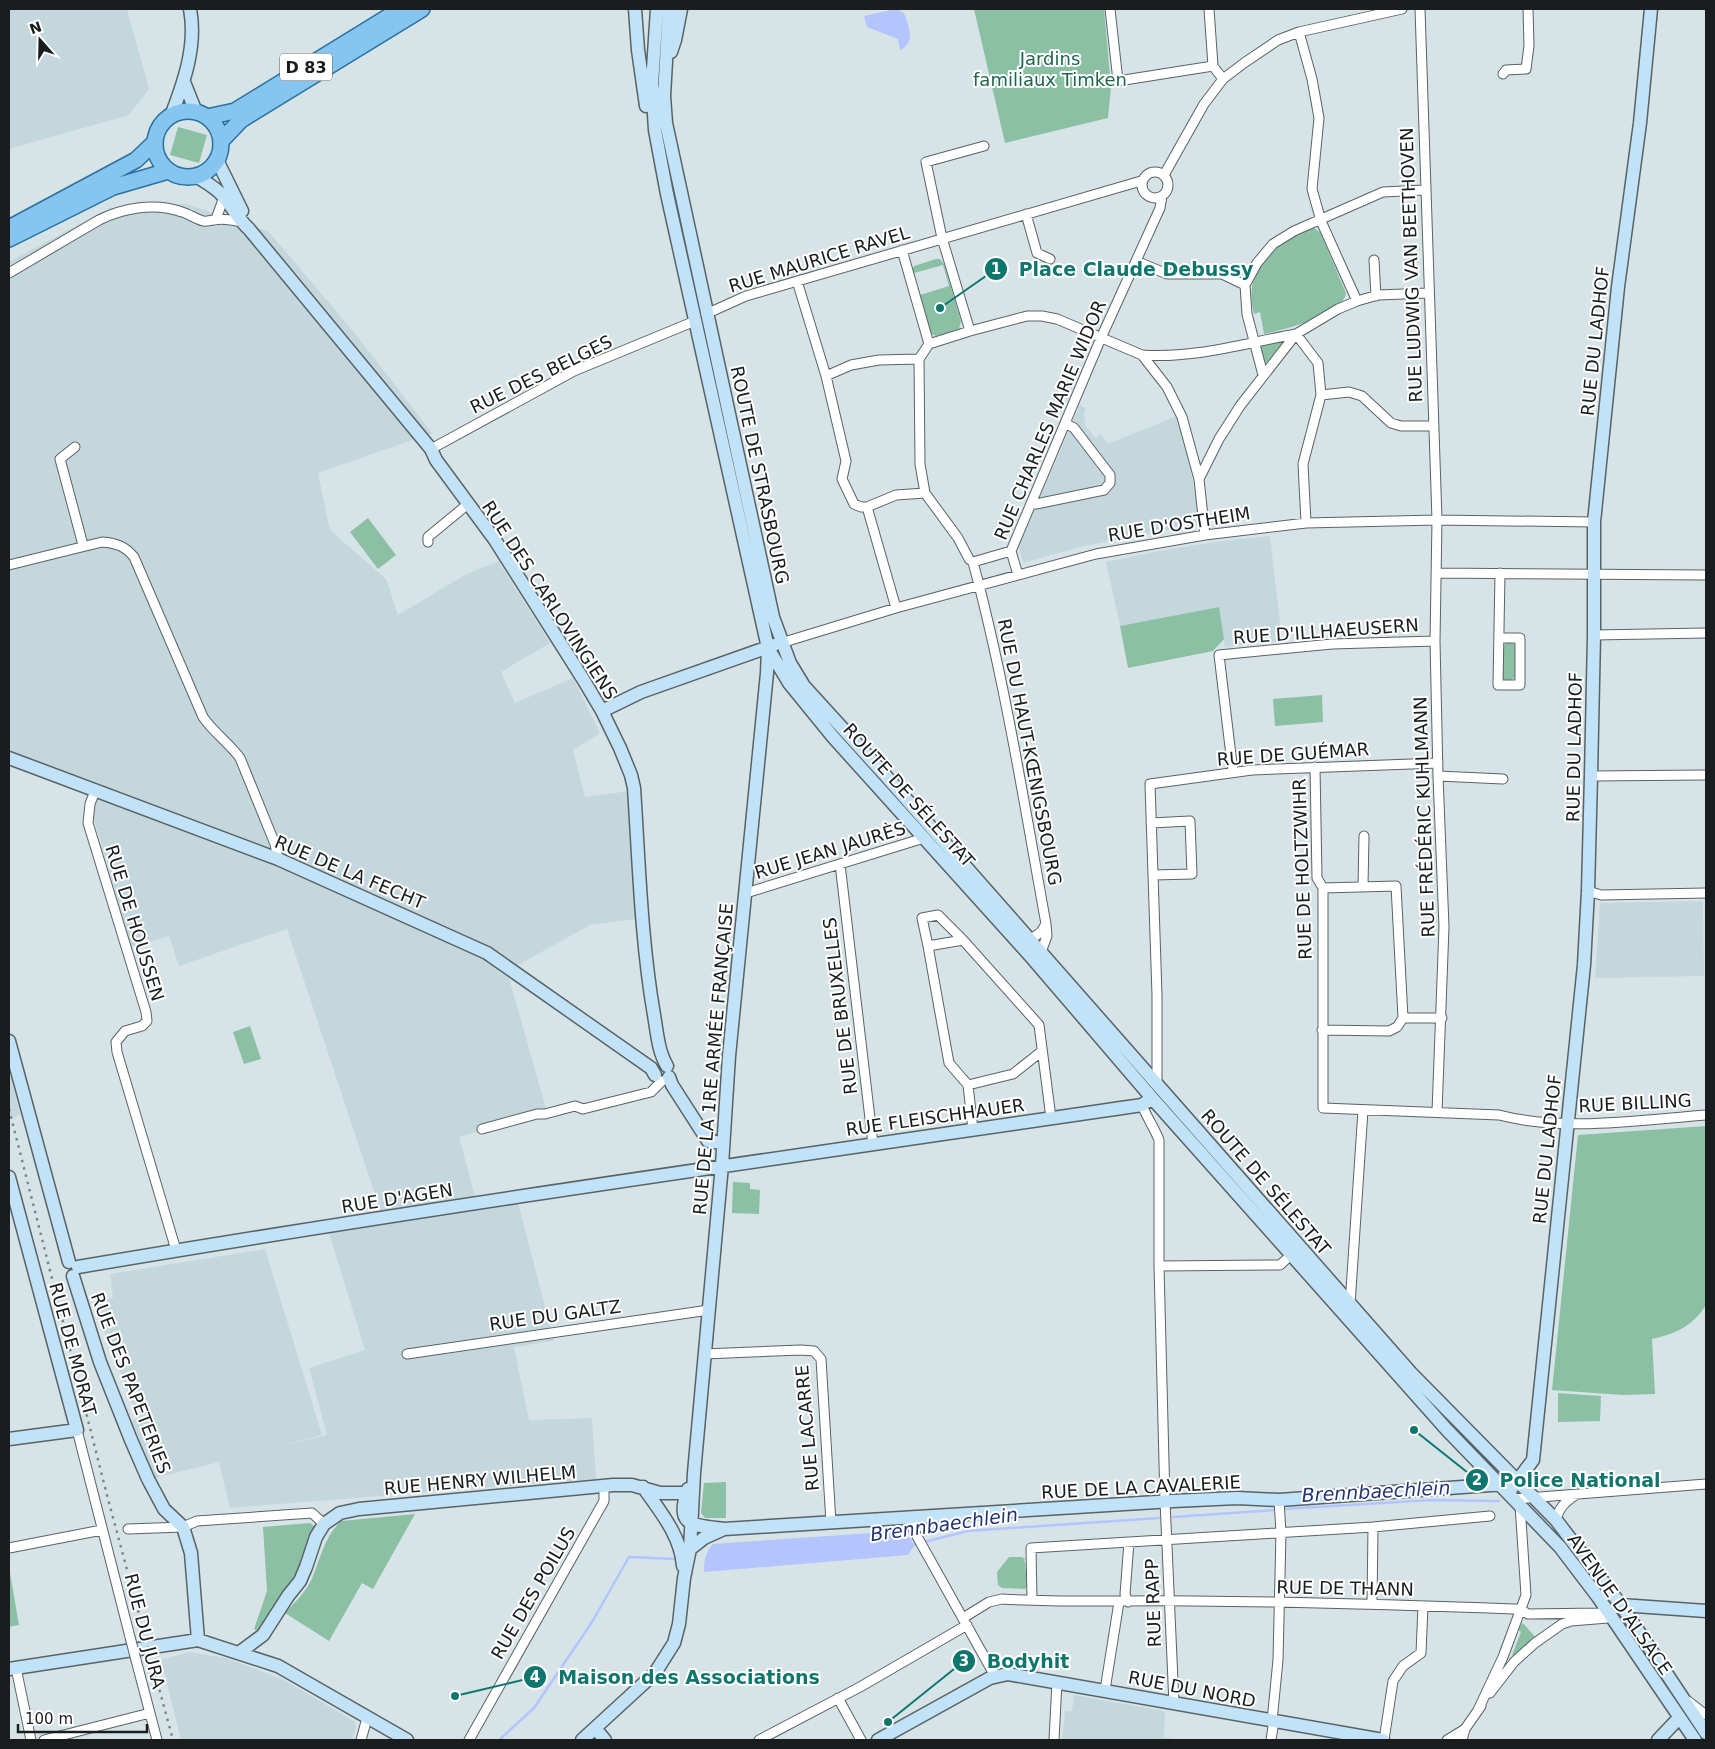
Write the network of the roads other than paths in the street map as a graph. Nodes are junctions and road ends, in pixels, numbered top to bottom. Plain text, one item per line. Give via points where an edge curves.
1 (190, 9) edge
2 (401, 9) edge
3 (422, 9) edge
4 (635, 9) edge
5 (657, 9) edge
6 (668, 9) edge
7 (681, 9) edge
8 (1110, 9) edge
9 (1209, 9) edge
10 (1402, 9) edge
11 (1420, 9) edge
12 (1528, 9) edge
13 (1651, 9) edge
14 (1300, 32) junction
15 (666, 64) junction
16 (1213, 66) junction
17 (1503, 74) dead end
18 (1223, 79) junction
19 (184, 82) junction
20 (202, 115) junction
21 (171, 116) junction
22 (655, 130) junction
23 (221, 141) junction
24 (155, 142) junction
25 (984, 146) dead end
26 (217, 160) junction
27 (168, 171) junction
28 (1164, 175) junction
29 (196, 176) junction
30 (1141, 181) junction
31 (1426, 190) junction
32 (1162, 196) junction
33 (224, 197) junction
34 (1026, 214) junction
35 (216, 219) junction
36 (1321, 220) junction
37 (245, 226) junction
38 (9, 228) edge
39 (942, 238) junction
40 (9, 240) edge
41 (902, 250) junction
42 (1050, 259) dead end
43 (1374, 260) dead end
44 (1136, 261) junction
45 (9, 273) edge
46 (797, 281) junction
47 (1245, 285) junction
48 (1429, 293) junction
49 (1376, 296) junction
50 (1357, 300) junction
51 (701, 318) junction
52 (970, 331) junction
53 (1296, 334) junction
54 (1101, 338) junction
55 (1253, 342) junction
56 (929, 344) junction
57 (1142, 355) junction
58 (918, 359) junction
59 (1263, 375) junction
60 (826, 376) junction
61 (1321, 395) junction
62 (1065, 423) junction
63 (1432, 426) junction
64 (74, 447) dead end
65 (431, 449) junction
66 (1198, 479) junction
67 (925, 493) junction
68 (1031, 503) junction
69 (468, 504) junction
70 (866, 507) junction
71 (1437, 520) junction
72 (1594, 522) junction
73 (1306, 523) junction
74 (1205, 534) junction
75 (428, 542) dead end
76 (84, 545) junction
77 (1010, 551) junction
78 (972, 562) junction
79 (9, 565) edge
80 (1436, 573) junction
81 (1500, 574) junction
82 (1594, 574) junction
83 (1018, 575) junction
84 (1706, 575) edge
85 (979, 586) junction
86 (896, 608) junction
87 (1706, 633) edge
88 (1594, 635) junction
89 (1499, 638) junction
90 (1435, 640) junction
91 (781, 643) junction
92 (768, 648) junction
93 (789, 684) junction
94 (766, 686) junction
95 (602, 711) junction
96 (9, 758) edge
97 (1438, 763) junction
98 (1314, 767) junction
99 (1233, 772) junction
100 (1706, 775) edge
101 (1438, 776) junction
102 (1591, 776) junction
103 (1503, 779) dead end
104 (95, 791) junction
105 (1151, 823) junction
106 (1364, 836) dead end
107 (924, 838) junction
108 (278, 859) junction
109 (840, 864) junction
110 (1153, 875) junction
111 (1363, 886) junction
112 (1323, 888) junction
113 (1588, 891) junction
114 (746, 893) junction
115 (1706, 893) edge
116 (1046, 924) junction
117 (963, 940) junction
118 (1030, 940) junction
119 (928, 946) junction
120 (1037, 956) junction
121 (1403, 1018) junction
122 (1442, 1018) junction
123 (1322, 1030) junction
124 (9, 1041) edge
125 (1042, 1051) junction
126 (662, 1072) junction
127 (1156, 1083) junction
128 (968, 1085) junction
129 (1147, 1102) junction
130 (1323, 1108) joint
131 (1363, 1110) junction
132 (1437, 1112) junction
133 (1706, 1116) edge
134 (1051, 1118) junction
135 (1566, 1123) junction
136 (482, 1129) dead end
137 (972, 1130) junction
138 (722, 1143) junction
139 (872, 1144) junction
140 (722, 1165) junction
141 (9, 1177) edge
142 (176, 1250) junction
143 (1292, 1254) junction
144 (1160, 1266) junction
145 (73, 1268) junction
146 (1346, 1309) junction
147 (709, 1310) junction
148 (407, 1354) dead end
149 (704, 1354) junction
150 (77, 1430) junction
151 (9, 1439) edge
152 (694, 1473) junction
153 (1517, 1481) junction
154 (1706, 1484) edge
155 (604, 1486) junction
156 (643, 1487) junction
157 (687, 1494) junction
158 (1511, 1495) junction
159 (1576, 1495) junction
160 (1533, 1497) junction
161 (1279, 1500) junction
162 (1165, 1502) junction
163 (1544, 1508) junction
164 (1490, 1516) dead end
165 (1525, 1516) junction
166 (909, 1518) junction
167 (1556, 1520) junction
168 (831, 1523) junction
169 (324, 1524) junction
170 (692, 1524) junction
171 (182, 1527) junction
172 (1373, 1527) junction
173 (128, 1529) dead end
174 (724, 1529) junction
175 (102, 1530) junction
176 (1281, 1532) junction
177 (1167, 1540) junction
178 (1129, 1542) junction
179 (9, 1548) edge
180 (690, 1549) junction
181 (684, 1578) junction
182 (1032, 1600) junction
183 (1169, 1601) junction
184 (1124, 1602) junction
185 (1279, 1603) junction
186 (1372, 1604) junction
187 (1424, 1606) junction
188 (1625, 1607) junction
189 (1520, 1609) junction
190 (1706, 1611) edge
191 (1610, 1614) junction
192 (965, 1621) junction
193 (263, 1636) junction
194 (198, 1640) junction
195 (240, 1652) junction
196 (264, 1661) junction
197 (12, 1669) edge
198 (995, 1676) junction
199 (1057, 1682) junction
200 (1104, 1690) junction
201 (838, 1698) junction
202 (1174, 1704) junction
203 (1692, 1707) junction
204 (1478, 1710) junction
205 (150, 1713) junction
206 (1706, 1715) edge
207 (367, 1718) junction
208 (1679, 1718) junction
209 (1272, 1721) junction
210 (595, 1728) junction
211 (1706, 1733) edge
212 (1460, 1736) edge
213 (30, 1740) edge
214 (44, 1740) edge
215 (157, 1740) edge
216 (361, 1740) edge
217 (407, 1740) edge
218 (469, 1740) edge
219 (582, 1740) edge
220 (605, 1740) edge
221 (759, 1740) edge
222 (860, 1740) edge
223 (878, 1740) edge
224 (1054, 1740) edge
225 (1272, 1740) edge
226 (1383, 1740) edge
227 (1447, 1740) edge
228 (1658, 1740) edge
229 (1695, 1740) edge

1 - 19 main road via 193,37
2 - 20 main road, D 83 via 235,111
3 - 23 main road, D 83 via 241,120
4 - 22 main road, ROUTE DE STRASBOURG via 646,107
5 - 22 main road, ROUTE DE STRASBOURG via 652,84
6 - 15 main road, ROUTE DE STRASBOURG
7 - 15 main road, ROUTE DE STRASBOURG
8 - 16 street via 1118,80
9 - 16 street
10 - 14 street
11 - 31 street, RUE LUDWIG VAN BEETHOVEN
12 - 17 street via 1526,69 1506,70
13 - 72 main road, RUE DU LADHOF
14 - 18 street via 1278,40
14 - 36 street via 1319,118 1312,189
15 - 51 main road, ROUTE DE STRASBOURG via 666,123
16 - 18 street
18 - 28 street via 1204,104
19 - 20 main road
19 - 21 main road
20 - 21 main road via 188,111
20 - 23 main road via 219,132
21 - 24 main road via 157,132
22 - 51 main road, ROUTE DE STRASBOURG via 667,194
23 - 26 main road
24 - 27 main road via 160,163
24 - 38 main road via 136,160
25 - 39 street via 926,162
26 - 29 main road via 205,173
26 - 37 main road, RUE DES CARLOVINGIENS via 247,220
27 - 29 main road via 186,178
27 - 40 main road via 113,187
28 - 30 street via 1155,171
28 - 32 street via 1168,185
29 - 33 main road, RUE DES CARLOVINGIENS
30 - 32 street via 1144,193 1153,198
30 - 34 street, RUE MAURICE RAVEL
31 - 36 street via 1383,192
31 - 48 street, RUE LUDWIG VAN BEETHOVEN
32 - 44 street, RUE CHARLES MARIE WIDOR via 1160,208
33 - 35 street
33 - 37 main road, RUE DES CARLOVINGIENS
34 - 39 street, RUE MAURICE RAVEL
34 - 42 street via 1037,254
35 - 37 street via 234,220
35 - 45 street via 205,222 164,208 123,211 98,220
36 - 47 street via 1273,244
36 - 50 street
37 - 65 main road, RUE DES CARLOVINGIENS
39 - 41 street, RUE MAURICE RAVEL
39 - 52 street
41 - 46 street, RUE MAURICE RAVEL
41 - 56 street
43 - 49 street
44 - 47 street via 1167,274 1222,274
44 - 54 street, RUE CHARLES MARIE WIDOR
46 - 51 street, RUE MAURICE RAVEL via 746,296
46 - 60 street
47 - 55 street
48 - 49 street
48 - 63 street, RUE LUDWIG VAN BEETHOVEN
49 - 50 street
50 - 53 street
51 - 65 street, RUE DES BELGES via 574,371
51 - 91 main road, ROUTE DE STRASBOURG
51 - 92 main road, ROUTE DE STRASBOURG
52 - 54 street via 1027,316 1042,316
52 - 56 street
53 - 55 street
53 - 59 street
53 - 61 street via 1318,363
54 - 57 street
54 - 62 street, RUE CHARLES MARIE WIDOR
55 - 57 street via 1200,354
55 - 59 street
56 - 58 street
57 - 66 street via 1167,387 1182,417
58 - 60 street via 878,360 851,365
58 - 67 street via 920,464
59 - 66 street via 1219,439
60 - 70 street via 846,461 842,479 854,504
61 - 63 street via 1349,392 1362,396 1391,423
61 - 73 street via 1304,464
62 - 68 street, RUE CHARLES MARIE WIDOR
62 - 68 street via 1074,428 1110,475 1110,483 1104,490
63 - 71 street, RUE LUDWIG VAN BEETHOVEN
64 - 76 street via 60,459
65 - 69 main road, RUE DES CARLOVINGIENS
66 - 74 street
67 - 70 street via 896,495
67 - 78 street, RUE DU HAUT-KŒNIGSBOURG
68 - 77 street, RUE CHARLES MARIE WIDOR
69 - 75 street via 428,537
69 - 95 main road, RUE DES CARLOVINGIENS via 499,547
70 - 86 street
71 - 72 street, RUE D'OSTHEIM
71 - 73 street, RUE D'OSTHEIM
71 - 80 street, RUE FRÉDÉRIC KUHLMANN
72 - 82 main road, RUE DU LADHOF
73 - 74 street, RUE D'OSTHEIM
74 - 83 street, RUE D'OSTHEIM via 1096,554
76 - 79 street
76 - 108 street via 115,543 128,549 134,557 203,717 235,751 246,770
77 - 78 street
77 - 83 street, RUE CHARLES MARIE WIDOR
78 - 85 street, RUE DU HAUT-KŒNIGSBOURG
80 - 81 street
80 - 90 street, RUE FRÉDÉRIC KUHLMANN
81 - 82 street
81 - 89 street
82 - 84 street
82 - 88 main road, RUE DU LADHOF
83 - 85 street, RUE D'OSTHEIM
85 - 86 street, RUE D'OSTHEIM
85 - 116 street, RUE DU HAUT-KŒNIGSBOURG via 1014,747
86 - 91 street, RUE D'OSTHEIM
87 - 88 street
88 - 102 main road, RUE DU LADHOF
89 - 89 street via 1498,684 1520,685 1520,638
90 - 97 street, RUE FRÉDÉRIC KUHLMANN
90 - 99 street, RUE D'ILLHAEUSERN via 1332,644 1219,655
91 - 92 main road
91 - 118 main road, ROUTE DE SÉLESTAT via 804,686
92 - 93 main road, ROUTE DE SÉLESTAT
92 - 94 main road, RUE DE LA 1RE ARMÉE FRANÇAISE
92 - 95 main road via 642,692
93 - 94 main road
93 - 107 main road, ROUTE DE SÉLESTAT
94 - 114 main road, RUE DE LA 1RE ARMÉE FRANÇAISE
95 - 126 main road, RUE DES CARLOVINGIENS via 634,788 646,949
96 - 104 main road, RUE DE LA FECHT
97 - 98 street, RUE DE GUÉMAR
97 - 101 street, RUE FRÉDÉRIC KUHLMANN
98 - 99 street, RUE DE GUÉMAR
98 - 112 street, RUE DE HOLTZWIHR via 1317,878
99 - 105 street, RUE DE GUÉMAR via 1150,784
100 - 102 street
101 - 103 street
101 - 122 street, RUE FRÉDÉRIC KUHLMANN via 1444,927
102 - 113 main road, RUE DU LADHOF
104 - 108 main road, RUE DE LA FECHT
104 - 142 street, RUE DE HOUSSEN via 88,823 147,1021 125,1031 116,1042 117,1052
105 - 110 street
105 - 110 street via 1190,821 1192,874
106 - 111 street
107 - 109 street, RUE JEAN JAURÈS
107 - 120 main road, ROUTE DE SÉLESTAT
108 - 126 main road, RUE DE LA FECHT via 488,953
109 - 114 street, RUE JEAN JAURÈS
109 - 139 street, RUE DE BRUXELLES
110 - 127 street
111 - 112 street
111 - 121 street via 1396,886
112 - 123 street, RUE DE HOLTZWIHR
113 - 115 street via 1601,895
113 - 135 main road, RUE DU LADHOF via 1584,965
114 - 138 main road, RUE DE LA 1RE ARMÉE FRANÇAISE
116 - 118 street
116 - 120 street, RUE DU HAUT-KŒNIGSBOURG via 1047,936
117 - 119 street
117 - 119 street via 938,915 922,918
117 - 125 street via 1039,1025
118 - 120 main road, ROUTE DE SÉLESTAT
119 - 128 street via 949,1063
120 - 127 main road, ROUTE DE SÉLESTAT
120 - 129 main road, ROUTE DE SÉLESTAT
121 - 122 street
121 - 123 street via 1390,1031
122 - 132 street, RUE FRÉDÉRIC KUHLMANN
123 - 130 street, RUE DE HOLTZWIHR
124 - 145 main road, RUE DES PAPETERIES
125 - 128 street via 1013,1074
125 - 134 street
126 - 136 street via 651,1092 583,1109 574,1106 537,1114
126 - 138 main road, RUE DE LA FECHT via 708,1141
127 - 129 main road
127 - 146 main road, ROUTE DE SÉLESTAT
128 - 137 street
129 - 134 main road, RUE FLEISCHHAUER
129 - 143 main road, ROUTE DE SÉLESTAT
129 - 144 street, RUE RAPP via 1147,1118 1159,1140
130 - 131 street, RUE BILLING
131 - 132 street, RUE BILLING
131 - 146 street
132 - 135 street, RUE BILLING
133 - 135 street, RUE BILLING
134 - 137 main road, RUE FLEISCHHAUER
135 - 153 main road, RUE DU LADHOF via 1533,1460
137 - 139 main road, RUE FLEISCHHAUER
138 - 140 main road, RUE DE LA 1RE ARMÉE FRANÇAISE
139 - 140 main road, RUE FLEISCHHAUER
140 - 142 main road, RUE D'AGEN
140 - 147 main road, RUE DE LA 1RE ARMÉE FRANÇAISE
141 - 150 main road, RUE DE MORAT
142 - 145 main road, RUE D'AGEN
143 - 144 street via 1280,1265
143 - 146 main road, ROUTE DE SÉLESTAT
144 - 162 street, RUE RAPP
145 - 171 main road, RUE DES PAPETERIES via 100,1362 148,1479 164,1509
146 - 153 main road, ROUTE DE SÉLESTAT
146 - 158 main road, ROUTE DE SÉLESTAT via 1447,1430
147 - 148 street, RUE DU GALTZ
147 - 149 main road, RUE DE LA 1RE ARMÉE FRANÇAISE
149 - 152 main road, RUE DE LA 1RE ARMÉE FRANÇAISE
149 - 168 street, RUE LACARRE via 801,1350 814,1351 821,1358
150 - 151 main road
150 - 175 street, RUE DE MORAT
152 - 157 main road
152 - 170 main road
153 - 158 main road
153 - 160 main road, AVENUE D'ALSACE
154 - 159 street
155 - 156 main road, RUE HENRY WILHELM
155 - 169 main road, RUE HENRY WILHELM via 359,1509 340,1513
155 - 218 street, RUE DES POILUS via 604,1501
156 - 157 main road, RUE HENRY WILHELM via 660,1493
156 - 181 main road via 680,1545
157 - 170 main road via 683,1512
158 - 160 street
158 - 161 main road, RUE DE LA CAVALERIE
158 - 165 main road, AVENUE D'ALSACE
159 - 160 street
159 - 167 street via 1563,1503
160 - 163 main road, AVENUE D'ALSACE
161 - 162 main road, RUE DE LA CAVALERIE via 1237,1498
161 - 176 street
162 - 166 main road, RUE DE LA CAVALERIE
162 - 177 street, RUE RAPP
163 - 165 main road
163 - 167 main road, AVENUE D'ALSACE
164 - 172 street
165 - 189 street via 1526,1595
165 - 191 main road, AVENUE D'ALSACE via 1560,1547
166 - 168 main road, RUE DE LA CAVALERIE
166 - 192 street
167 - 188 main road, AVENUE D'ALSACE
168 - 174 main road, RUE DE LA CAVALERIE
169 - 171 street via 312,1512 197,1521
169 - 193 main road via 300,1581
170 - 174 main road, RUE DE LA CAVALERIE
170 - 180 main road
171 - 173 street
171 - 194 main road, RUE DES PAPETERIES via 191,1553
172 - 176 street
172 - 186 street
174 - 180 main road, RUE DE LA CAVALERIE
175 - 179 street
175 - 205 street, RUE DU JURA, bridge
176 - 177 street
176 - 185 street
177 - 178 street
177 - 183 street, RUE RAPP
178 - 182 street via 1031,1548
178 - 184 street
180 - 181 main road
181 - 210 main road via 674,1643 655,1673
182 - 184 street, RUE DE THANN
182 - 192 street, RUE DE THANN via 995,1600
183 - 184 street, RUE DE THANN
183 - 185 street, RUE DE THANN
183 - 202 street, RUE RAPP
184 - 200 street
185 - 186 street, RUE DE THANN
185 - 209 street
186 - 187 street, RUE DE THANN
187 - 189 street, RUE DE THANN
187 - 226 street via 1421,1653 1403,1666 1393,1681
188 - 190 main road
188 - 191 main road
188 - 203 main road, AVENUE D'ALSACE via 1682,1697
189 - 191 street, RUE DE THANN via 1528,1614
189 - 204 street via 1503,1657
191 - 204 street via 1567,1622 1544,1637 1514,1662
191 - 208 main road, AVENUE D'ALSACE
192 - 198 street
192 - 201 street, RUE DE THANN
193 - 195 main road
193 - 196 main road via 261,1650
194 - 195 main road
194 - 197 main road
195 - 196 main road
196 - 207 main road
197 - 213 street
198 - 199 main road, RUE DU NORD via 1015,1674
198 - 223 main road
199 - 200 main road, RUE DU NORD
199 - 224 street
200 - 202 main road, RUE DU NORD
201 - 221 street, RUE DE THANN
201 - 222 street
202 - 209 main road, RUE DU NORD
203 - 206 street, AVENUE D'ALSACE
203 - 208 street
203 - 211 main road, AVENUE D'ALSACE
204 - 212 street
205 - 214 street
205 - 215 street, RUE DU JURA
207 - 216 street
207 - 217 main road
208 - 228 main road
208 - 229 main road, AVENUE D'ALSACE
209 - 225 street
209 - 226 main road, RUE DU NORD
210 - 219 main road
210 - 220 main road
212 - 227 street

